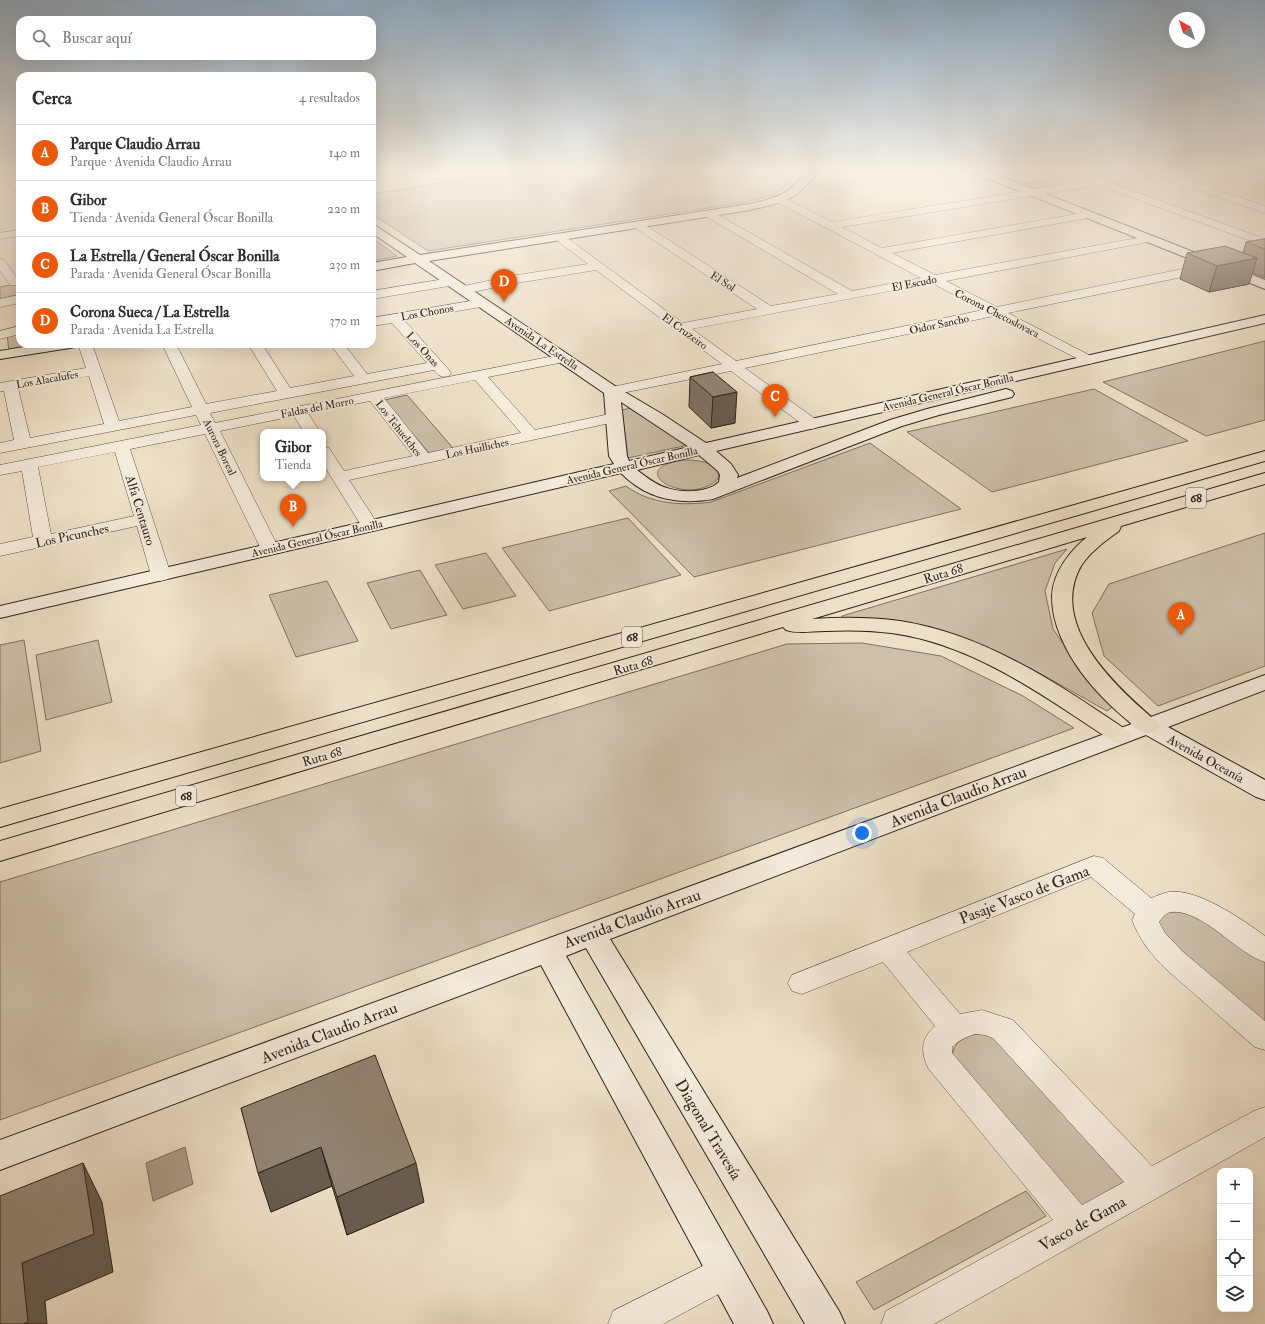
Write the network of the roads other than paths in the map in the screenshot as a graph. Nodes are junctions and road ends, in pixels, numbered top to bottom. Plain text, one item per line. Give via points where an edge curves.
1 (376, 233) edge
2 (587, 233) edge
3 (650, 233) edge
4 (742, 233) edge
5 (844, 233) edge
6 (988, 233) edge
7 (1134, 233) edge
8 (1237, 233) edge
9 (16, 234) edge
10 (0, 236) edge
11 (559, 237) junction
12 (1148, 238) junction
13 (1265, 243) edge
14 (879, 252) junction
15 (1265, 256) edge
16 (418, 258) junction
17 (0, 263) edge
18 (376, 266) edge
19 (598, 266) junction
20 (1217, 266) junction
21 (932, 279) junction
22 (16, 281) edge
23 (16, 282) edge
24 (451, 282) junction
25 (0, 285) edge
26 (1265, 285) edge
27 (463, 290) junction
28 (376, 295) edge
29 (850, 295) junction
30 (16, 300) edge
31 (0, 303) edge
32 (482, 303) junction
33 (768, 310) junction
34 (995, 312) junction
35 (395, 318) junction
36 (1265, 319) edge
37 (376, 321) edge
38 (681, 327) junction
39 (16, 331) edge
40 (1265, 333) edge
41 (0, 335) edge
42 (47, 348) edge
43 (86, 348) edge
44 (171, 348) edge
45 (257, 348) edge
46 (339, 348) edge
47 (0, 356) edge
48 (564, 358) junction
49 (1088, 360) junction
50 (437, 365) junction
51 (733, 366) junction
52 (94, 370) junction
53 (478, 375) junction
54 (363, 379) junction
55 (451, 381) junction
56 (5, 386) edge
57 (612, 391) junction
58 (286, 394) junction
59 (374, 396) junction
60 (202, 410) junction
61 (298, 411) junction
62 (16, 415) junction
63 (0, 418) edge
64 (614, 418) junction
65 (812, 424) junction
66 (113, 427) junction
67 (211, 428) junction
68 (310, 429) edge
69 (532, 436) junction
70 (22, 444) junction
71 (121, 446) junction
72 (0, 448) edge
73 (702, 449) junction
74 (326, 456) edge
75 (1265, 456) edge
76 (424, 459) junction
77 (29, 464) junction
78 (0, 470) edge
79 (630, 472) junction
80 (339, 477) junction
81 (1265, 478) edge
82 (721, 490) junction
83 (1126, 518) junction
84 (144, 519) junction
85 (370, 526) junction
86 (43, 541) junction
87 (270, 549) junction
88 (0, 550) edge
89 (161, 575) junction
90 (0, 612) edge
91 (0, 626) edge
92 (752, 630) junction
93 (1265, 682) edge
94 (1042, 685) junction
95 (1148, 726) junction
96 (1120, 736) junction
97 (1265, 791) edge
98 (0, 818) edge
99 (0, 851) edge
100 (1149, 911) junction
101 (592, 934) junction
102 (888, 948) junction
103 (548, 950) junction
104 (1265, 951) edge
105 (802, 984) dead end
106 (955, 1029) junction
107 (1265, 1038) edge
108 (1265, 1121) edge
109 (0, 1155) edge
110 (1149, 1186) junction
111 (1078, 1225) junction
112 (725, 1272) junction
113 (626, 1324) edge
114 (754, 1324) edge
115 (826, 1324) edge
116 (899, 1324) edge

1 - 16 main road, Avenida La Estrella
2 - 11 main road
3 - 33 street, El Sol
4 - 29 street
5 - 14 street, Corona Checoslovaca
6 - 14 street
7 - 12 main road
8 - 13 street
9 - 10 street
11 - 16 main road
11 - 19 street, El Cruzeiro
12 - 20 main road
12 - 21 street, El Escudo
14 - 21 street, Corona Checoslovaca
15 - 20 street, Oidor Sancho
16 - 18 main road
16 - 24 main road, Avenida La Estrella
17 - 22 street
19 - 27 street
19 - 38 street, El Cruzeiro
20 - 26 main road
20 - 34 street, Oidor Sancho
21 - 29 street, El Escudo
21 - 34 street, Corona Checoslovaca
23 - 25 street
24 - 27 main road, Avenida La Estrella
24 - 28 street
27 - 32 main road, Avenida La Estrella
29 - 33 street, El Escudo
30 - 31 street
32 - 35 street, Los Chonos
32 - 48 main road, Avenida La Estrella
33 - 38 street, El Escudo
34 - 49 street, Corona Checoslovaca
34 - 51 street, Oidor Sancho
35 - 37 street, Los Chonos
35 - 50 street, Los Onas
36 - 49 main road, Avenida General Óscar Bonilla
38 - 51 street, El Cruzeiro
39 - 41 street
40 - 82 main road, Avenida General Óscar Bonilla via 932,412 880,429
42 - 47 main road
43 - 52 street
44 - 60 street, Aurora Boreal
45 - 58 street
46 - 54 street
48 - 53 street, Faldas del Morro
48 - 57 main road, Avenida La Estrella
49 - 65 main road, Avenida General Óscar Bonilla
50 - 54 street, Faldas del Morro
50 - 55 street, Los Onas
51 - 57 street, Oidor Sancho
51 - 65 street, El Cruzeiro
52 - 56 street, Los Alacalufes
52 - 66 street
53 - 55 street, Faldas del Morro
53 - 69 street
54 - 58 street, Faldas del Morro
55 - 59 street, Faldas del Morro
56 - 62 street
57 - 64 main road
57 - 73 main road, Avenida La Estrella via 632,401
58 - 60 street, Faldas del Morro
59 - 61 street, Faldas del Morro
59 - 76 street, Los Tehuelches
60 - 66 street, Faldas del Morro
60 - 67 street, Aurora Boreal
61 - 67 street, Faldas del Morro
61 - 68 street
62 - 63 street
62 - 70 street
64 - 69 street, Los Huilliches
64 - 79 main road via 618,456
65 - 73 main road, Avenida General Óscar Bonilla
66 - 70 street, Faldas del Morro
67 - 71 street, Faldas del Morro
67 - 87 street, Aurora Boreal
69 - 76 street, Los Huilliches
70 - 72 street, Faldas del Morro
71 - 77 street, Faldas del Morro
71 - 84 street, Alfa Centauro
73 - 79 main road, Avenida General Óscar Bonilla
73 - 82 main road, Avenida La Estrella via 729,472 728,483
74 - 80 street
75 - 98 highway, Ruta 68 / 68
76 - 80 street, Los Huilliches
77 - 78 street, Faldas del Morro
77 - 86 street
79 - 82 main road via 661,491 673,495 695,496
79 - 85 main road, Avenida General Óscar Bonilla
79 - 91 main road, Avenida General Óscar Bonilla
80 - 85 street
81 - 83 highway, Ruta 68 / 68
83 - 92 highway, Ruta 68 / 68
83 - 95 highway via 1095,540 1077,558 1065,580 1062,607 1070,635 1095,674
84 - 86 street, Los Picunches
84 - 89 street, Alfa Centauro
85 - 87 main road, Avenida General Óscar Bonilla
86 - 88 street, Los Picunches
87 - 89 main road, Avenida General Óscar Bonilla
89 - 90 main road, Avenida General Óscar Bonilla
92 - 94 highway via 827,625 900,628 934,635 979,651
92 - 99 highway, Ruta 68 / 68
93 - 95 main road, Avenida Claudio Arrau
94 - 95 highway via 1092,708
94 - 96 highway
95 - 96 main road, Avenida Claudio Arrau
95 - 97 main road, Avenida Oceanía
96 - 101 main road, Avenida Claudio Arrau
100 - 102 street, Pasaje Vasco de Gama via 1094,865
100 - 104 street via 1162,903 1190,904 1208,911
100 - 107 street via 1145,920 1147,928 1172,959
101 - 103 main road, Avenida Claudio Arrau
101 - 115 main road, Diagonal Travesía
102 - 105 street, Pasaje Vasco de Gama
102 - 106 street
103 - 109 main road, Avenida Claudio Arrau
103 - 112 main road
106 - 110 street via 982,1022 1003,1030
106 - 111 street via 940,1041 937,1049 939,1058
108 - 110 street, Vasco de Gama
110 - 111 street, Vasco de Gama
111 - 116 street, Vasco de Gama
112 - 113 street
112 - 114 main road

